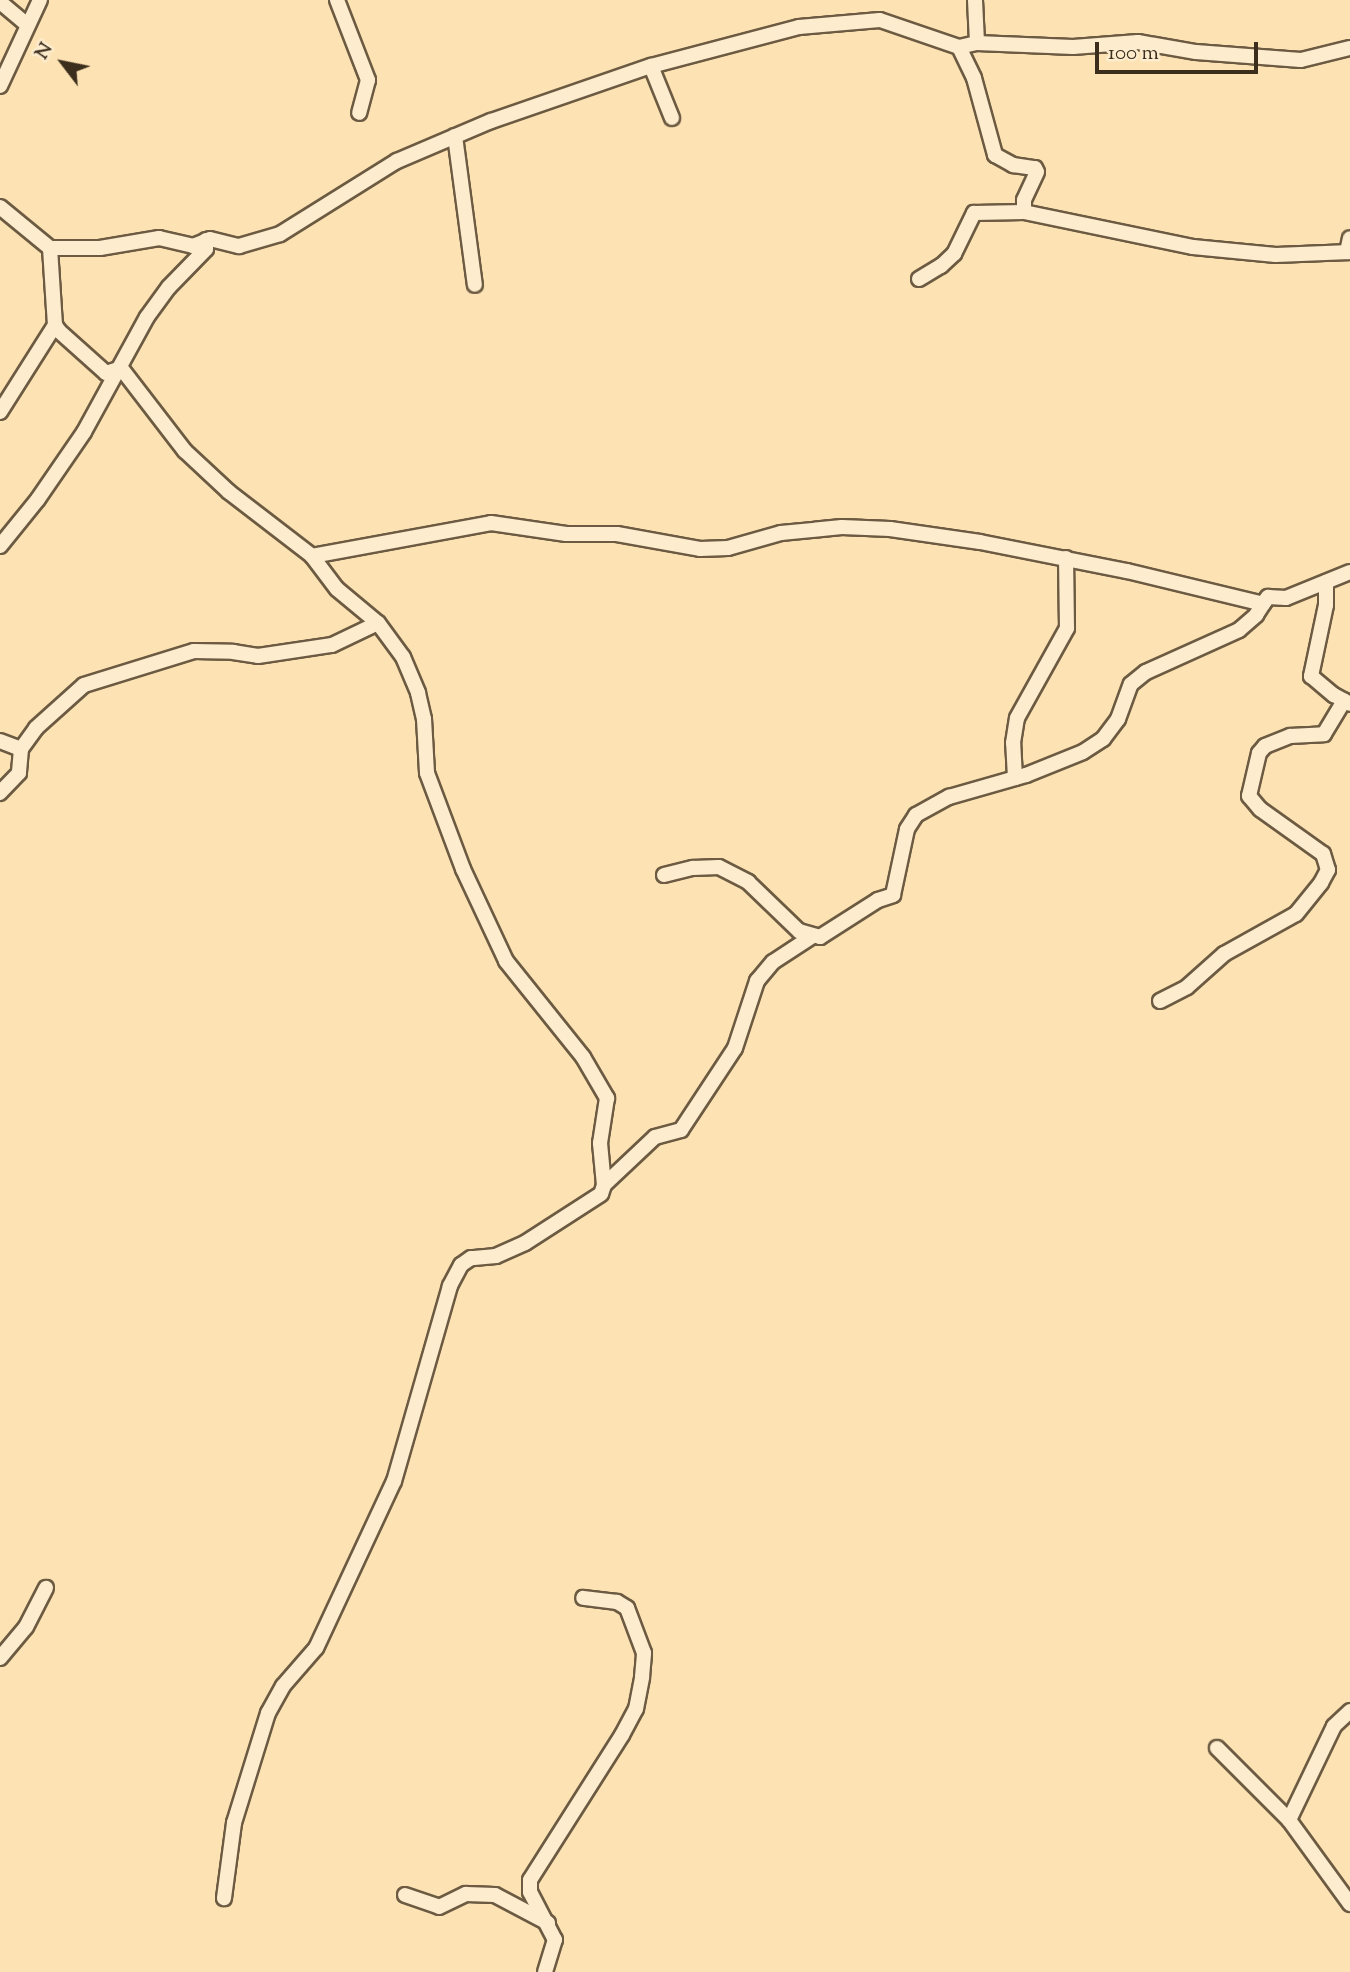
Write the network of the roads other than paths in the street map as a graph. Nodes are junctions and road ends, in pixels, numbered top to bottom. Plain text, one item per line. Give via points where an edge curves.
1 (40, 0) edge
2 (337, 0) edge
3 (975, 0) edge
4 (0, 2) edge
5 (27, 25) junction
6 (977, 43) junction
7 (959, 47) junction
8 (1350, 48) edge
9 (651, 66) junction
10 (0, 86) edge
11 (359, 113) dead end
12 (671, 118) dead end
13 (455, 136) junction
14 (0, 207) edge
15 (1024, 212) junction
16 (206, 240) junction
17 (1349, 247) edge
18 (50, 248) junction
19 (919, 279) dead end
20 (475, 285) dead end
21 (55, 325) junction
22 (121, 368) junction
23 (0, 412) edge
24 (0, 546) edge
25 (312, 556) junction
26 (1066, 558) junction
27 (1350, 572) edge
28 (1326, 582) junction
29 (1268, 597) junction
30 (378, 623) junction
31 (1347, 702) edge
32 (0, 741) edge
33 (20, 749) junction
34 (1015, 778) junction
35 (0, 793) edge
36 (664, 875) dead end
37 (811, 937) junction
38 (1160, 1000) dead end
39 (604, 1185) junction
40 (46, 1588) dead end
41 (583, 1598) dead end
42 (0, 1658) edge
43 (1350, 1711) edge
44 (1217, 1748) dead end
45 (1289, 1820) junction
46 (405, 1895) dead end
47 (223, 1898) dead end
48 (1350, 1904) edge
49 (549, 1924) junction
50 (545, 1972) edge

1 - 5 street
2 - 11 street via 368,80
3 - 6 street
4 - 5 street
5 - 10 street
6 - 7 street
6 - 8 street via 1073,47 1138,43 1301,60
7 - 9 street via 880,20 799,27
7 - 15 street via 974,78 995,155 1037,172 1027,188
9 - 12 street
9 - 13 street
13 - 16 street via 397,161 280,234 239,246
13 - 20 street
14 - 18 street
15 - 17 street via 1193,247 1276,255
15 - 19 street via 972,213 954,254
16 - 18 street via 193,246 159,238 100,248
16 - 22 street via 206,249 147,317
18 - 21 street
21 - 22 street via 106,373
21 - 23 street
22 - 24 street via 84,432
22 - 25 street via 185,451 229,492
25 - 26 street via 491,523 566,534 617,534 700,549 728,548 781,533 842,527 890,529
25 - 30 street via 337,589
26 - 29 street via 1264,604
26 - 34 street via 1067,628 1017,718
27 - 28 street
28 - 29 street via 1286,598
28 - 31 street via 1326,605 1311,676
29 - 34 street via 1239,630 1146,672 1131,684 1118,719 1102,739 1083,752
30 - 33 street via 331,645 258,656 194,651 84,685 36,728
30 - 39 street via 411,672 424,719 427,773 463,869 506,961 564,1030 602,1085 607,1106 600,1143
31 - 38 street via 1324,734 1280,738 1265,746 1259,753 1250,796 1260,809 1323,854 1328,870 1321,883 1296,914 1224,954 1186,987
32 - 33 street
33 - 35 street via 19,773
34 - 37 street via 948,797 916,815 907,829 893,895 820,937
36 - 37 street via 719,867 748,882 785,920
37 - 39 street via 773,962 757,981 735,1048 681,1130 655,1138
39 - 47 street via 597,1197 525,1243 496,1256 471,1258 455,1275 394,1480 316,1648 283,1686 268,1713 234,1823
40 - 42 street via 26,1627
41 - 49 street via 617,1602 627,1608 644,1653 642,1677 636,1709 622,1735 530,1880 530,1892
43 - 45 street via 1334,1726
44 - 45 street
45 - 48 street
46 - 49 street via 439,1907 466,1894 495,1895
49 - 50 street via 555,1940

